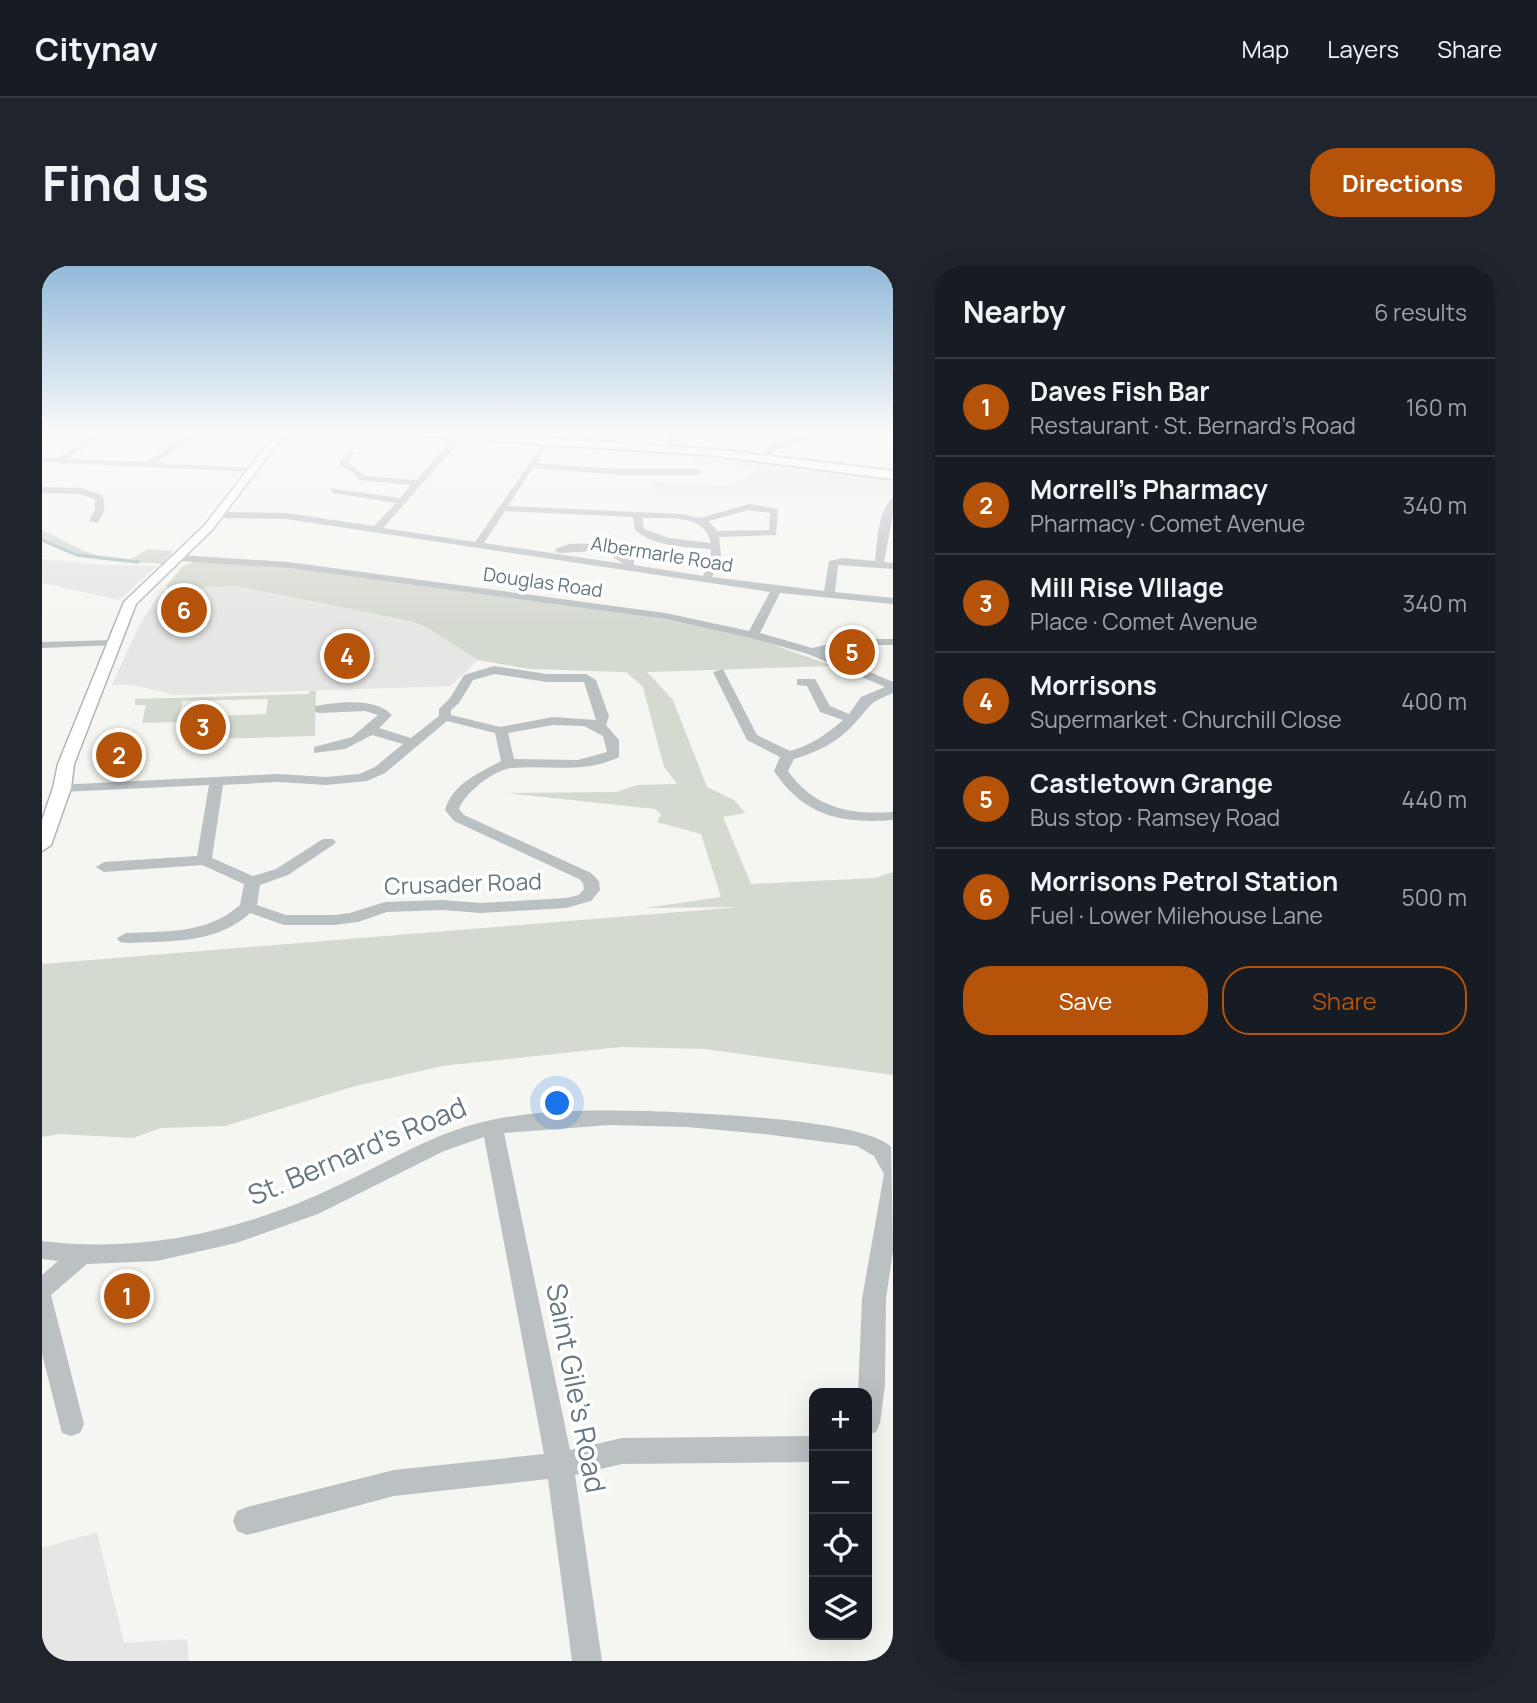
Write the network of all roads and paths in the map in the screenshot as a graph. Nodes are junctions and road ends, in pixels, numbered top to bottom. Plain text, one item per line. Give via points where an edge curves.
1 (96, 496) edge
2 (233, 496) edge
3 (368, 496) edge
4 (405, 496) edge
5 (511, 496) edge
6 (401, 501) junction
7 (893, 501) edge
8 (503, 508) junction
9 (219, 515) junction
10 (637, 516) junction
11 (94, 521) dead end
12 (700, 521) junction
13 (377, 529) junction
14 (714, 534) junction
15 (479, 543) junction
16 (717, 546) junction
17 (179, 558) junction
18 (879, 565) junction
19 (893, 566) edge
20 (706, 579) junction
21 (776, 590) junction
22 (829, 594) junction
23 (893, 601) edge
24 (753, 635) junction
25 (893, 642) edge
26 (113, 643) junction
27 (42, 645) edge
28 (812, 652) junction
29 (719, 672) dead end
30 (801, 682) dead end
31 (893, 687) edge
32 (320, 709) dead end
33 (445, 717) junction
34 (852, 719) junction
35 (597, 724) junction
36 (371, 730) junction
37 (500, 731) junction
38 (412, 743) junction
39 (319, 750) dead end
40 (788, 756) junction
41 (508, 763) junction
42 (339, 780) junction
43 (217, 781) junction
44 (62, 788) junction
45 (371, 792) dead end
46 (893, 816) edge
47 (328, 842) dead end
48 (42, 845) edge
49 (204, 860) junction
50 (104, 867) dead end
51 (252, 882) junction
52 (248, 907) junction
53 (126, 938) dead end
54 (493, 1128) junction
55 (893, 1170) edge
56 (893, 1178) edge
57 (42, 1250) edge
58 (81, 1256) junction
59 (42, 1289) edge
60 (42, 1301) edge
61 (872, 1388) edge
62 (71, 1424) dead end
63 (809, 1448) edge
64 (560, 1465) junction
65 (247, 1521) dead end
66 (587, 1661) edge

1 - 11 street via 101,502
2 - 9 main road
3 - 6 street
4 - 6 street
5 - 8 street
6 - 13 street
7 - 18 street
8 - 10 street
8 - 15 street
9 - 13 street, Albermarle Road via 286,516
9 - 17 main road
10 - 12 street
10 - 16 street via 640,530 655,539
12 - 14 street
12 - 14 street via 749,507 775,511 773,533
13 - 15 street, Albermarle Road
14 - 16 street
15 - 20 street, Albermarle Road
16 - 20 street via 715,564
17 - 24 street, Douglas Road via 288,565 438,584 665,615
17 - 26 main road via 130,602
18 - 19 street
18 - 22 street via 833,563
20 - 21 street, Albermarle Road
21 - 22 street, Albermarle Road
21 - 24 street
22 - 23 street, Albermarle Road
24 - 28 street, Douglas Road
25 - 28 street via 833,645
26 - 27 street
26 - 44 main road via 66,764
28 - 31 street, Douglas Road
29 - 40 street via 752,737
30 - 34 street via 811,682 825,709
31 - 34 street via 865,700
32 - 36 street via 384,710 386,715
33 - 35 street via 445,709 468,678 506,670 590,680 603,716
33 - 37 street
33 - 38 street
34 - 40 street via 831,738
35 - 37 street via 524,723
35 - 41 street via 614,745 614,754 607,760
36 - 38 street
36 - 39 street via 346,747
37 - 41 street
38 - 42 street via 380,769 362,778
40 - 46 street via 781,771 804,800 840,814
41 - 52 street, Crusader Road via 460,792 452,810 460,818 585,876 592,890 585,898 493,907 385,907 352,918 312,921 285,920
42 - 43 street
42 - 45 street
43 - 44 street
43 - 49 street
44 - 48 main road
47 - 51 street via 282,872
49 - 50 street
49 - 51 street
51 - 52 street
52 - 53 street via 212,932 182,928
54 - 55 street, St. Bernard's Road via 600,1118 764,1126 849,1137 878,1148
54 - 58 street, St. Bernard's Road via 428,1149 344,1193 250,1230 154,1252
54 - 64 street, Saint Gile's Road
56 - 61 street via 874,1298
57 - 58 street, St. Bernard's Road
58 - 59 street
60 - 62 street
63 - 64 street via 622,1451
64 - 65 street via 394,1483
64 - 66 street, Saint Gile's Road

